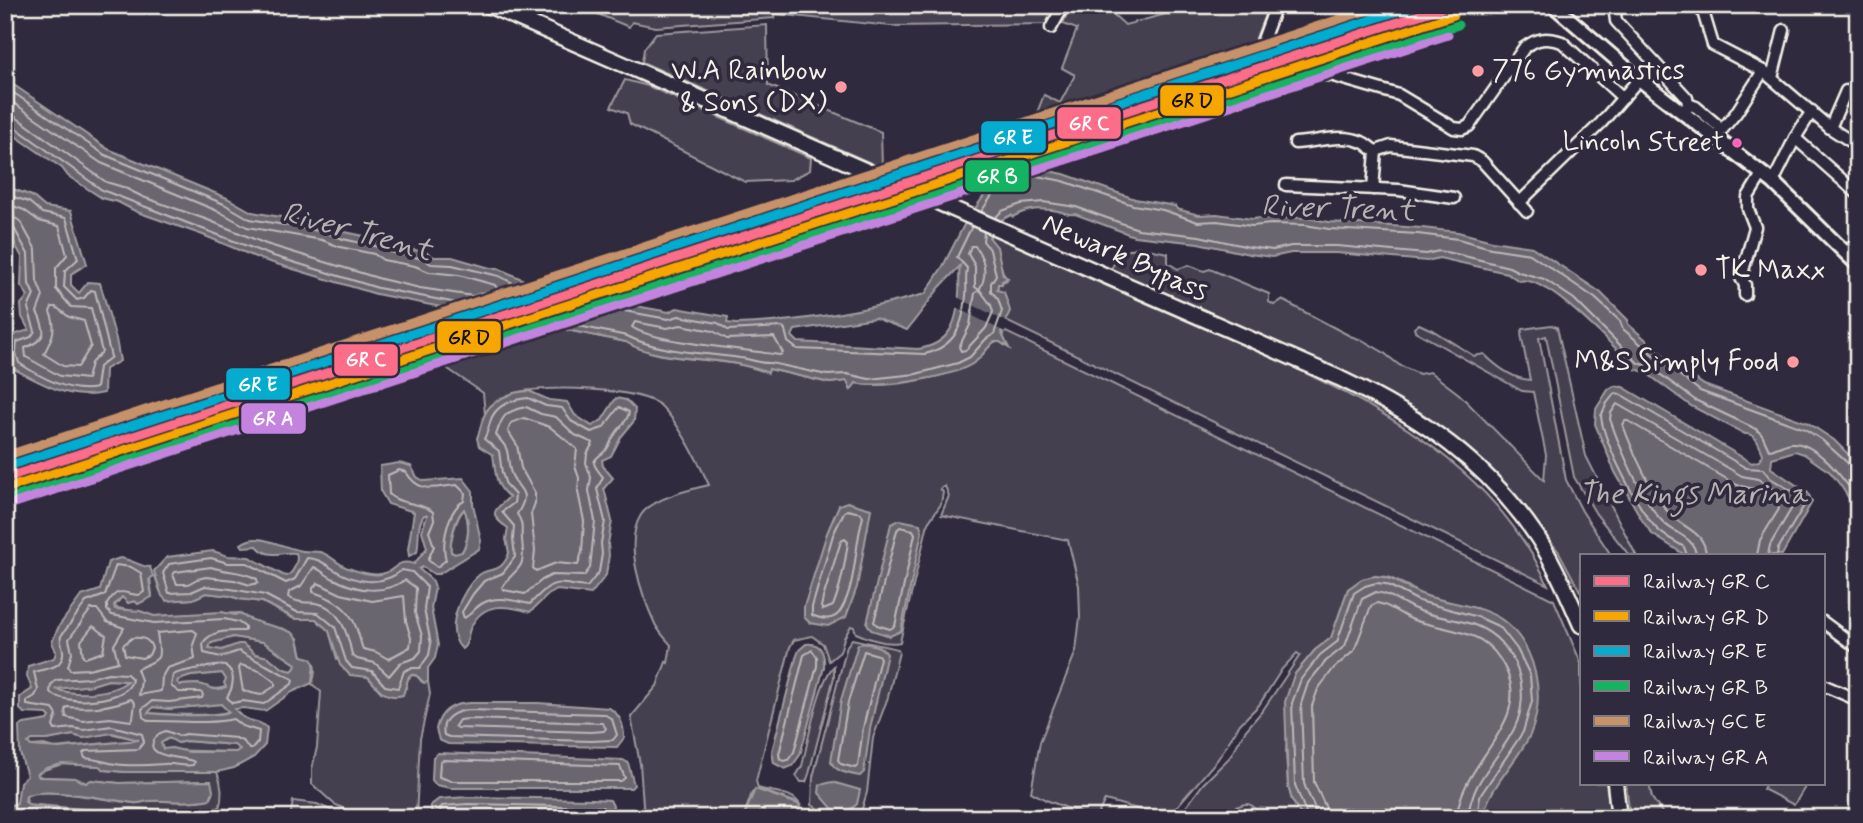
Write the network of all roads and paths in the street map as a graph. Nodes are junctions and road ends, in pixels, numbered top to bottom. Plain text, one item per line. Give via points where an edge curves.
1 (488, 5) edge
2 (1064, 5) edge
3 (1276, 5) edge
4 (1553, 5) edge
5 (1701, 5) edge
6 (1621, 6) edge
7 (1051, 28) dead end
8 (1782, 32) dead end
9 (1261, 45) dead end
10 (1763, 71) junction
11 (1772, 78) junction
12 (1639, 79) junction
13 (1846, 91) dead end
14 (1237, 95) dead end
15 (1623, 98) junction
16 (1686, 109) junction
17 (1812, 111) junction
18 (1716, 124) dead end
19 (1830, 128) junction
20 (1715, 138) junction
21 (1795, 138) junction
22 (1295, 143) dead end
23 (1858, 146) edge
24 (1376, 151) junction
25 (1762, 174) junction
26 (1773, 182) junction
27 (1286, 185) dead end
28 (1373, 189) junction
29 (1858, 194) edge
30 (1454, 198) dead end
31 (1858, 239) edge
32 (1847, 255) junction
33 (1858, 265) edge
34 (1745, 295) dead end
35 (1579, 620) edge
36 (1825, 623) edge
37 (1858, 648) edge
38 (1827, 687) edge
39 (1857, 700) edge
40 (1615, 784) edge
41 (1619, 818) edge

1 - 35 highway, Newark Bypass via 1339,378 1413,416 1498,489 1538,538
2 - 7 street
3 - 9 street
4 - 12 main road
5 - 10 street via 1713,45
6 - 16 street via 1616,21 1687,98
8 - 11 street
10 - 11 street
10 - 20 street
11 - 17 street
12 - 15 street
12 - 16 main road
13 - 19 street
14 - 15 street via 1259,80 1330,75 1399,95 1462,129 1469,126 1524,48 1549,37 1562,42
15 - 24 street via 1523,207 1482,161 1472,156 1391,146
16 - 18 street via 1696,107
16 - 20 main road
17 - 19 street
17 - 21 street
19 - 23 street
20 - 25 main road
21 - 26 street
21 - 29 street
22 - 24 street via 1327,138 1360,141
24 - 28 street
25 - 26 main road
25 - 34 street via 1748,197 1755,228 1741,278
26 - 32 main road
27 - 28 street
28 - 30 street
31 - 32 street
32 - 33 main road
36 - 37 street
38 - 39 street
40 - 41 highway

